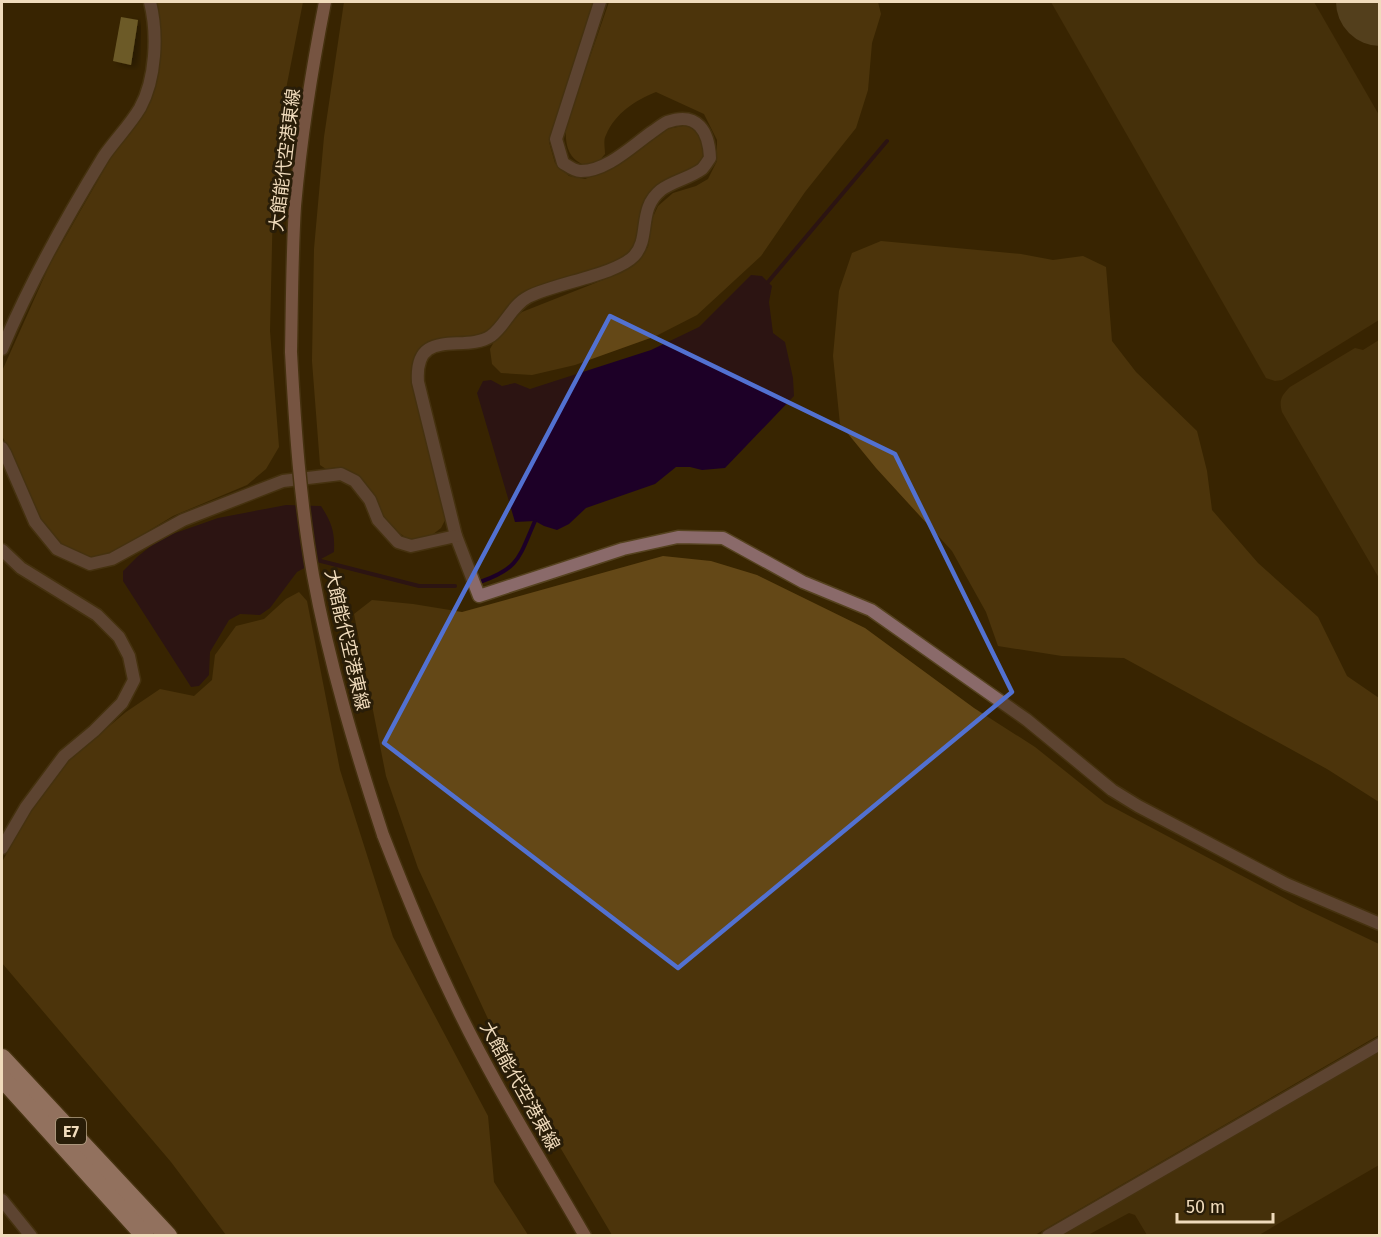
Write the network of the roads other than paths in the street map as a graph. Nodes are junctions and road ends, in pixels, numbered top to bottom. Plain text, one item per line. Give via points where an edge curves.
1 (150, 2) edge
2 (325, 2) edge
3 (600, 2) edge
4 (2, 349) edge
5 (2, 448) edge
6 (456, 536) junction
7 (2, 550) edge
8 (2, 848) edge
9 (1380, 924) edge
10 (1380, 1044) edge
11 (2, 1058) edge
12 (2, 1078) edge
13 (2, 1200) edge
14 (140, 1204) junction
15 (31, 1236) edge
16 (144, 1236) edge
17 (168, 1236) edge
18 (172, 1236) edge
19 (585, 1236) edge
20 (1047, 1236) edge

1 - 4 street via 156,43 140,108 105,154 69,216 24,297
2 - 19 main road, 大館能代空港東線, bridge via 306,121 292,278 291,352 301,495 313,575 355,751 415,918 493,1078
3 - 6 street via 556,139 563,163 578,171 593,169 667,122 687,119 702,127 709,141 710,158 702,169 662,190 648,205 642,243 635,255 620,266 527,297 491,336 480,341 436,345 424,355 417,367 418,382
5 - 6 street via 35,522 57,549 90,564 112,559 183,520 283,481 341,474 355,481 370,500 378,520 398,542 411,546
6 - 9 street via 479,596 623,549 678,537 723,538 803,582 871,610 1028,720 1112,790 1138,806 1286,884
7 - 8 street via 21,568 97,615 119,637 129,656 134,680 122,703 64,756 26,807
10 - 20 street
11 - 14 highway, E7
12 - 16 highway, E7
13 - 15 street
14 - 17 highway, E7
14 - 18 highway

